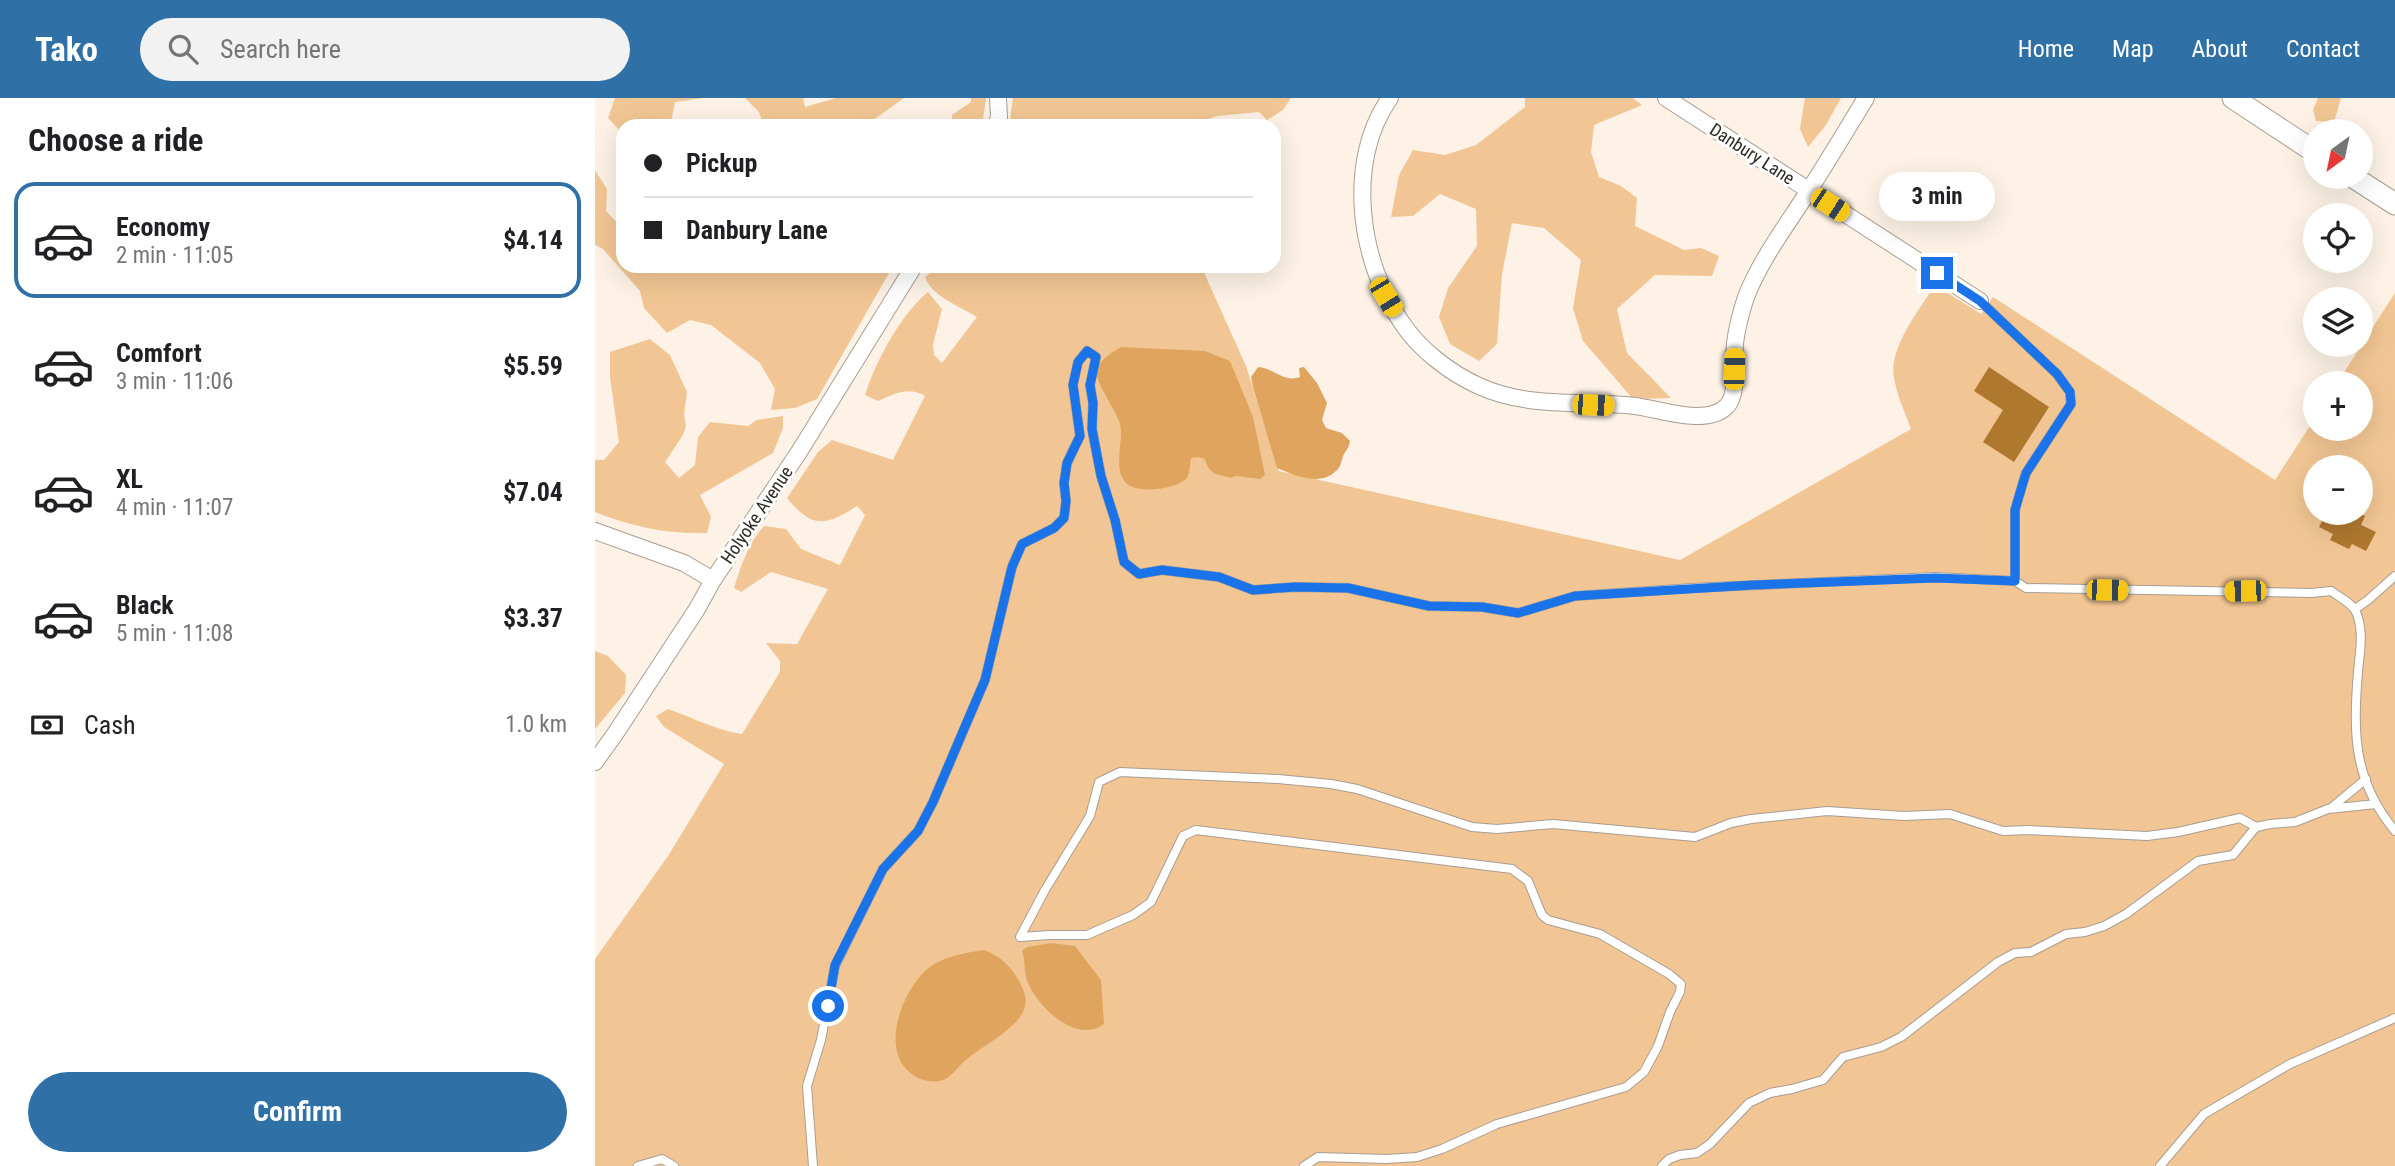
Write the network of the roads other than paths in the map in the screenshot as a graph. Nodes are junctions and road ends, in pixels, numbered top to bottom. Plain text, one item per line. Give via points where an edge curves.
1 (998, 98) edge
2 (1390, 98) edge
3 (1666, 98) edge
4 (1866, 98) edge
5 (2233, 98) edge
6 (998, 119) edge
7 (2303, 144) edge
8 (2372, 189) edge
9 (1809, 191) junction
10 (2395, 204) edge
11 (910, 273) edge
12 (1980, 301) joint
13 (595, 531) edge
14 (2395, 576) edge
15 (713, 580) junction
16 (2015, 581) junction
17 (2355, 609) junction
18 (595, 762) edge
19 (2365, 779) junction
20 (2376, 804) junction
21 (2328, 809) junction
22 (2256, 827) junction
23 (2395, 831) edge
24 (2395, 1018) edge
25 (638, 1166) edge
26 (674, 1166) edge
27 (813, 1166) edge
28 (1304, 1166) edge
29 (1662, 1166) edge
30 (2160, 1166) edge

1 - 6 street
2 - 9 street via 1367,155 1362,209 1368,248 1386,297 1402,324 1444,365 1511,398 1636,406 1691,417 1710,415 1727,406 1734,392 1735,345 1747,296 1768,252
3 - 9 street, Danbury Lane
4 - 9 street
5 - 7 street
8 - 10 street
9 - 12 street, Danbury Lane
11 - 15 street, Holyoke Avenue
12 - 16 lane via 2070,392 2071,404 2026,473 2015,510
13 - 15 street via 684,563
14 - 17 lane
15 - 18 street, Holyoke Avenue
16 - 17 lane via 2026,588 2331,591
16 - 27 lane via 1907,578 1575,596 1518,613 1429,606 1348,588 1253,590 1219,577 1162,570 1139,574 1124,562 1101,476 1090,385 1096,357 1087,351 1078,362 1073,385 1080,436 1067,463 1064,518 1022,544 1012,567 985,680 933,802 918,831 883,869 835,965 807,1086
17 - 19 lane via 2361,627 2355,712 2359,763
19 - 20 lane
19 - 21 lane
20 - 21 lane
20 - 23 lane
21 - 22 lane via 2295,822
22 - 28 lane via 2240,818 2147,836 2003,831 1950,814 1827,811 1751,819 1695,838 1553,824 1472,827 1357,789 1278,779 1119,772 1099,782 1090,816 1020,937 1087,935 1133,915 1150,902 1182,836 1196,830 1512,869 1528,881 1548,920 1600,934 1681,984 1658,1046 1644,1072 1626,1087 1497,1124 1417,1157 1318,1157
22 - 29 lane via 2234,855 2198,861 2104,926 2066,934 1998,962 1901,1037 1843,1057 1823,1080 1749,1103 1710,1144 1697,1153 1668,1159
24 - 30 lane via 2290,1064 2204,1114
25 - 26 lane via 662,1159

